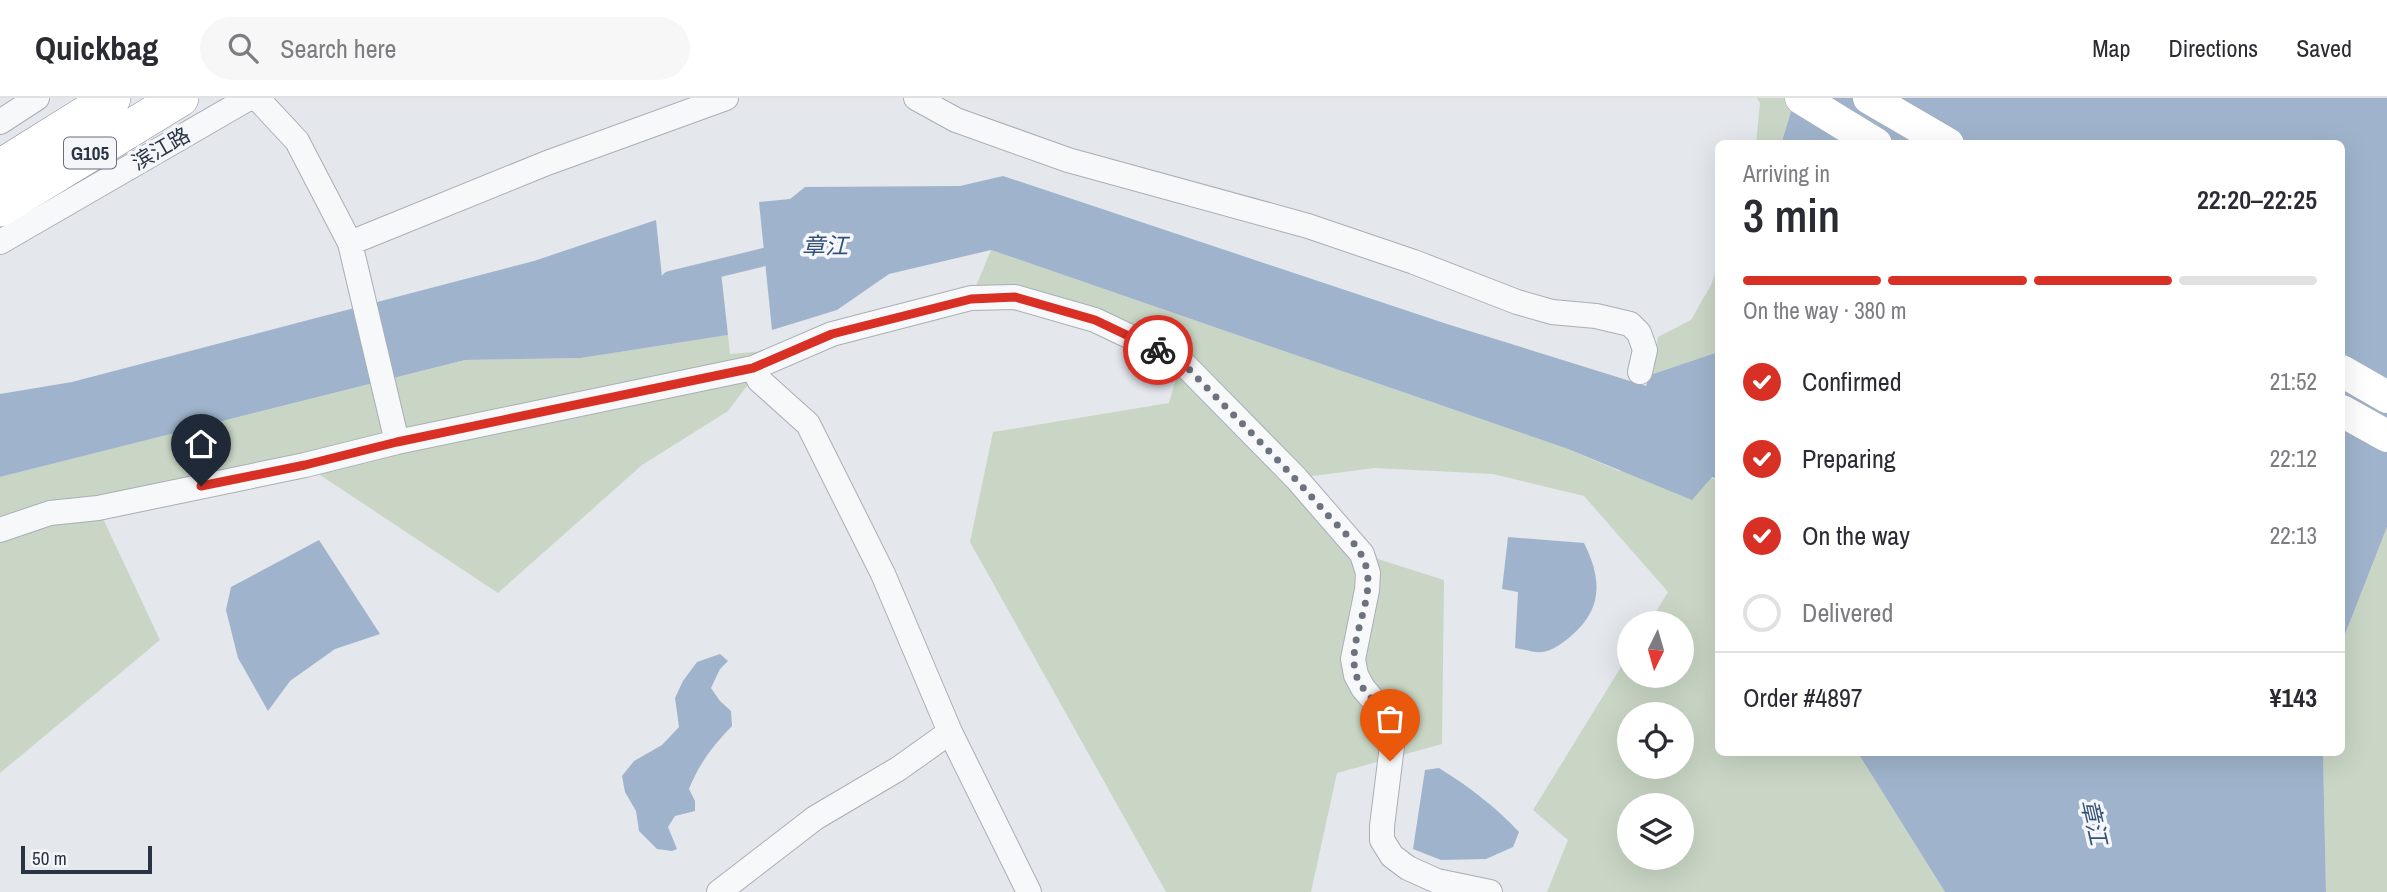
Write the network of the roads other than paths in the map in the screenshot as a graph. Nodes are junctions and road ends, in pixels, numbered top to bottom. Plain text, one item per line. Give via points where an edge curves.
1 (37, 98) edge
2 (166, 98) edge
3 (180, 98) edge
4 (249, 98) edge
5 (257, 98) edge
6 (726, 98) edge
7 (916, 98) edge
8 (1869, 98) edge
9 (1802, 100) edge
10 (104, 103) edge
11 (0, 122) edge
12 (1869, 140) edge
13 (1941, 140) edge
14 (0, 168) edge
15 (63, 170) junction
16 (13, 218) edge
17 (0, 232) edge
18 (0, 242) edge
19 (350, 243) junction
20 (753, 368) junction
21 (1640, 372) dead end
22 (2345, 373) edge
23 (2387, 397) edge
24 (2345, 413) edge
25 (2387, 436) edge
26 (397, 442) junction
27 (0, 530) edge
28 (950, 732) junction
29 (719, 892) edge
30 (1029, 892) edge
31 (1490, 892) edge

1 - 11 street
2 - 15 highway
3 - 15 highway, G105
4 - 16 street, 滨江路
5 - 19 street via 297,141
6 - 19 street via 547,163
7 - 21 street via 956,120 1068,160 1308,226 1517,302 1630,324 1645,350
8 - 13 main road
9 - 12 main road
10 - 14 highway, G105
15 - 16 highway, G105
16 - 17 street
16 - 18 street, 滨江路
19 - 26 street
20 - 26 street
20 - 28 street via 808,424 883,574
20 - 31 street via 832,334 971,299 1015,297 1095,320 1181,361 1296,478 1362,554 1367,590 1353,659 1363,688 1391,729 1382,840 1392,856 1408,868 1437,881
22 - 23 main road
24 - 25 main road
26 - 27 street via 110,505 50,513
28 - 29 street via 815,818
28 - 30 street

